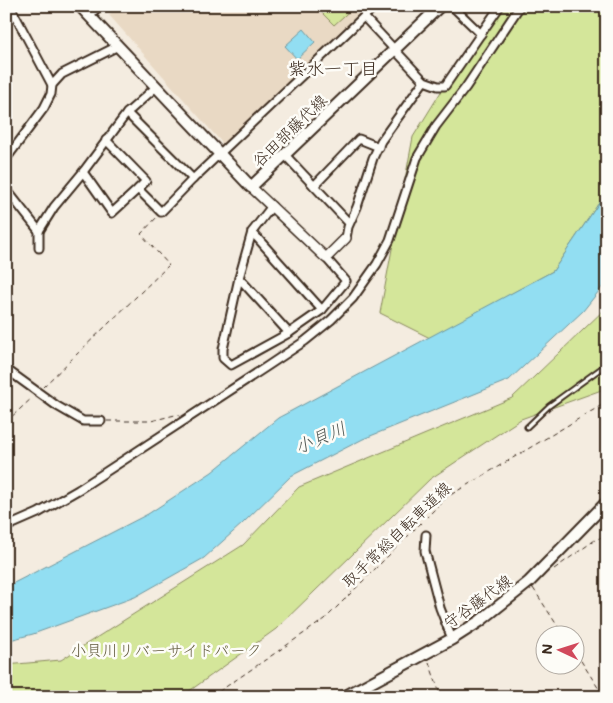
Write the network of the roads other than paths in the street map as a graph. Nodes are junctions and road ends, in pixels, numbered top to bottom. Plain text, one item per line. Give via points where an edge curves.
1 (10, 6) edge
2 (80, 6) edge
3 (98, 6) edge
4 (376, 6) edge
5 (440, 6) edge
6 (452, 6) edge
7 (500, 6) edge
8 (520, 6) edge
9 (89, 16) junction
10 (364, 17) junction
11 (481, 34) junction
12 (118, 46) junction
13 (394, 50) junction
14 (424, 81) junction
15 (52, 85) junction
16 (156, 87) junction
17 (127, 113) junction
18 (106, 140) junction
19 (379, 147) junction
20 (220, 154) junction
21 (285, 155) junction
22 (6, 159) edge
23 (83, 172) junction
24 (193, 179) junction
25 (314, 186) junction
26 (252, 187) junction
27 (6, 189) edge
28 (138, 189) junction
29 (272, 206) junction
30 (349, 223) junction
31 (39, 231) junction
32 (252, 232) junction
33 (346, 238) joint
34 (39, 248) dead end
35 (326, 258) junction
36 (239, 278) junction
37 (322, 310) junction
38 (289, 333) junction
39 (607, 364) edge
40 (6, 368) edge
41 (14, 374) junction
42 (6, 382) edge
43 (101, 421) road end
44 (527, 427) dead end
45 (607, 502) edge
46 (6, 527) edge
47 (426, 535) dead end
48 (452, 639) junction
49 (344, 697) edge

1 - 15 street
2 - 9 main road, 谷田部藤代線
3 - 9 street
4 - 10 street
5 - 13 main road, 谷田部藤代線
6 - 11 street
7 - 11 street
8 - 46 street via 436,126 417,158 390,240 353,298 332,320 78,490
9 - 12 main road, 谷田部藤代線
10 - 13 street
10 - 20 street
11 - 14 street via 445,86
12 - 15 street via 68,70
12 - 16 main road, 谷田部藤代線
13 - 14 street
13 - 21 main road, 谷田部藤代線
14 - 19 street
15 - 22 street via 44,108
16 - 17 street
16 - 20 main road, 谷田部藤代線
17 - 18 street
17 - 24 street
18 - 23 street
18 - 28 street via 146,181
19 - 25 street via 360,139
19 - 30 street
20 - 24 street
20 - 26 main road, 谷田部藤代線
21 - 25 street
21 - 26 main road, 谷田部藤代線
23 - 28 street via 112,213
23 - 31 street
24 - 28 street via 161,212
25 - 30 street
26 - 29 street
27 - 31 street
29 - 32 street
29 - 35 street
30 - 33 street
31 - 34 street
32 - 36 street
32 - 37 street
33 - 35 street
35 - 37 street via 346,281
36 - 38 street
36 - 38 street via 223,358 232,365
37 - 38 street
39 - 44 lane
40 - 41 street
41 - 42 lane
41 - 43 street via 83,421
45 - 48 main road, 守谷藤代線 via 529,582
47 - 48 street via 425,551
48 - 49 main road, 守谷藤代線

